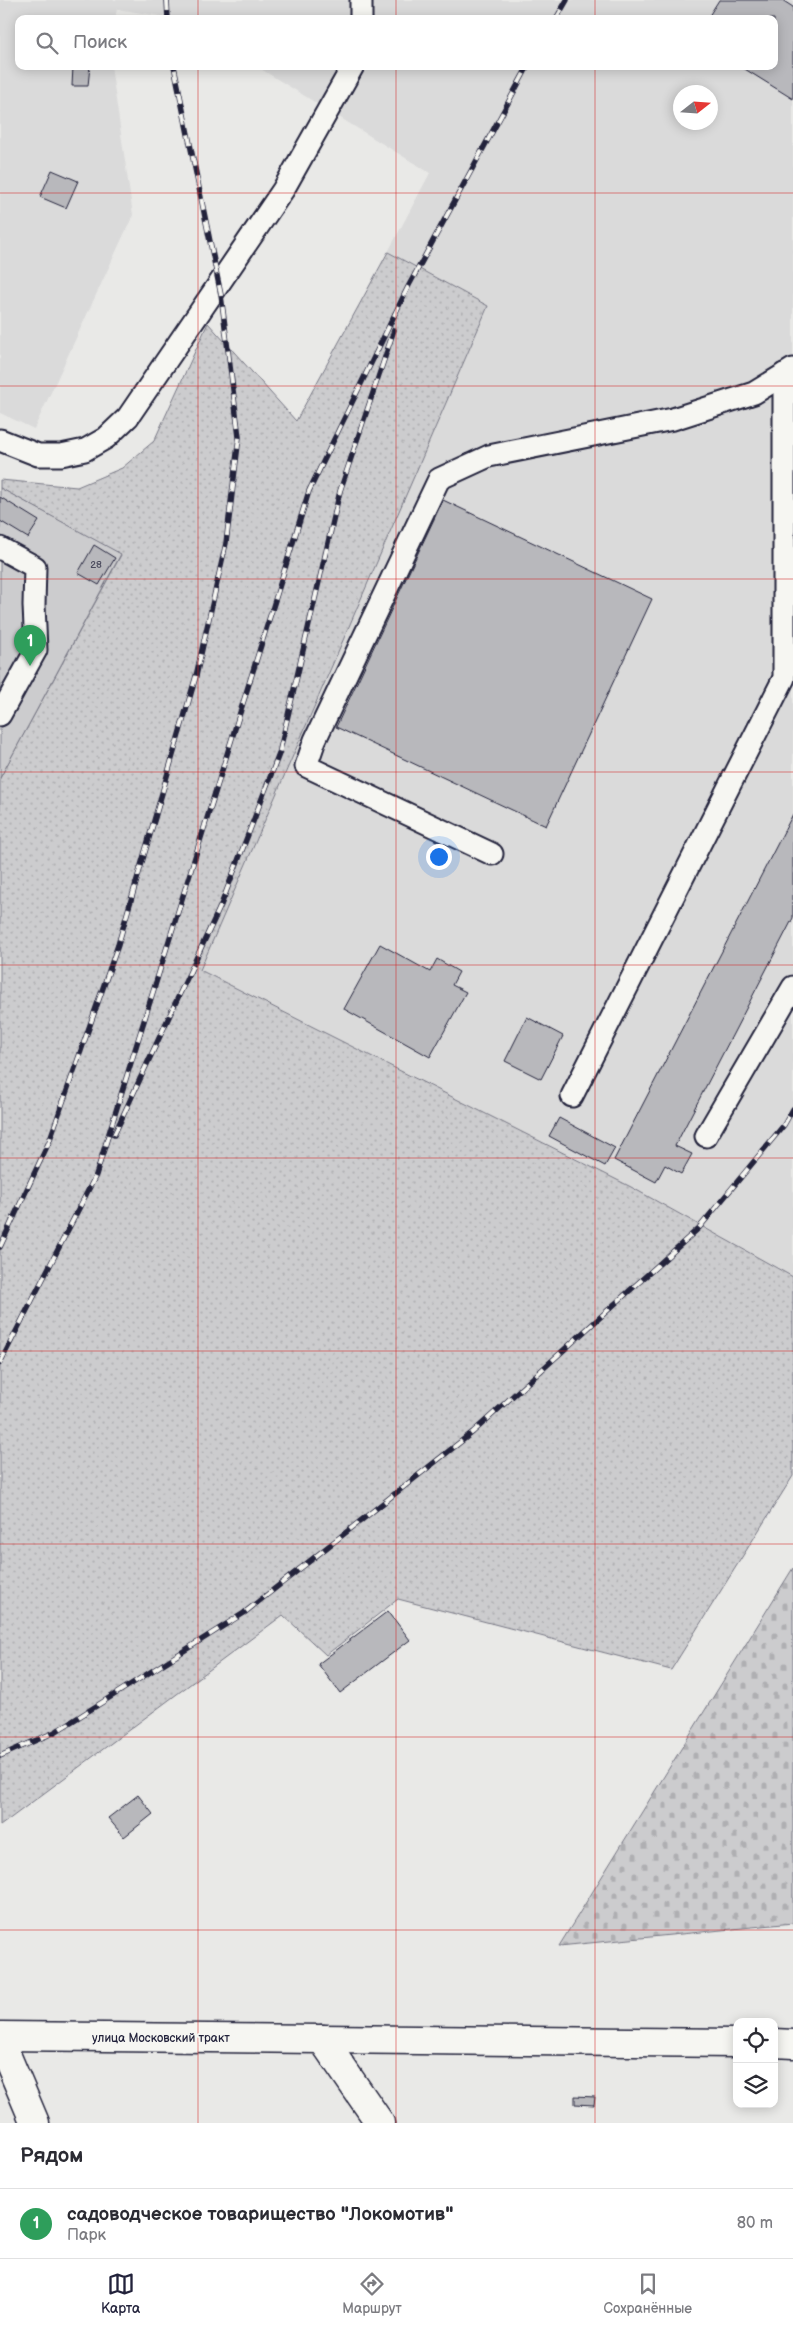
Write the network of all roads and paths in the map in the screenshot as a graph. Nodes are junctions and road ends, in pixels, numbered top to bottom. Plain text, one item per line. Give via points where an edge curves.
1 (361, 0) edge
2 (361, 15) edge
3 (351, 70) edge
4 (789, 371) edge
5 (0, 440) edge
6 (0, 548) edge
7 (788, 639) edge
8 (0, 715) edge
9 (492, 854) dead end
10 (793, 986) edge
11 (572, 1096) dead end
12 (706, 1136) dead end
13 (0, 2036) edge
14 (322, 2039) junction
15 (0, 2040) edge
16 (733, 2043) edge
17 (778, 2043) edge
18 (793, 2044) edge
19 (35, 2123) edge
20 (380, 2123) edge

1 - 2 lane
3 - 5 lane via 283,190 128,417 106,438 86,450 61,455 38,455
4 - 7 lane
4 - 9 lane via 754,393 673,420 489,456 439,479 315,740 306,766
6 - 8 lane via 35,567 36,650
7 - 11 lane via 784,678
10 - 12 lane
13 - 14 street, улица Московский тракт
14 - 16 street, улица Московский тракт
14 - 20 street
15 - 19 street
17 - 18 street

